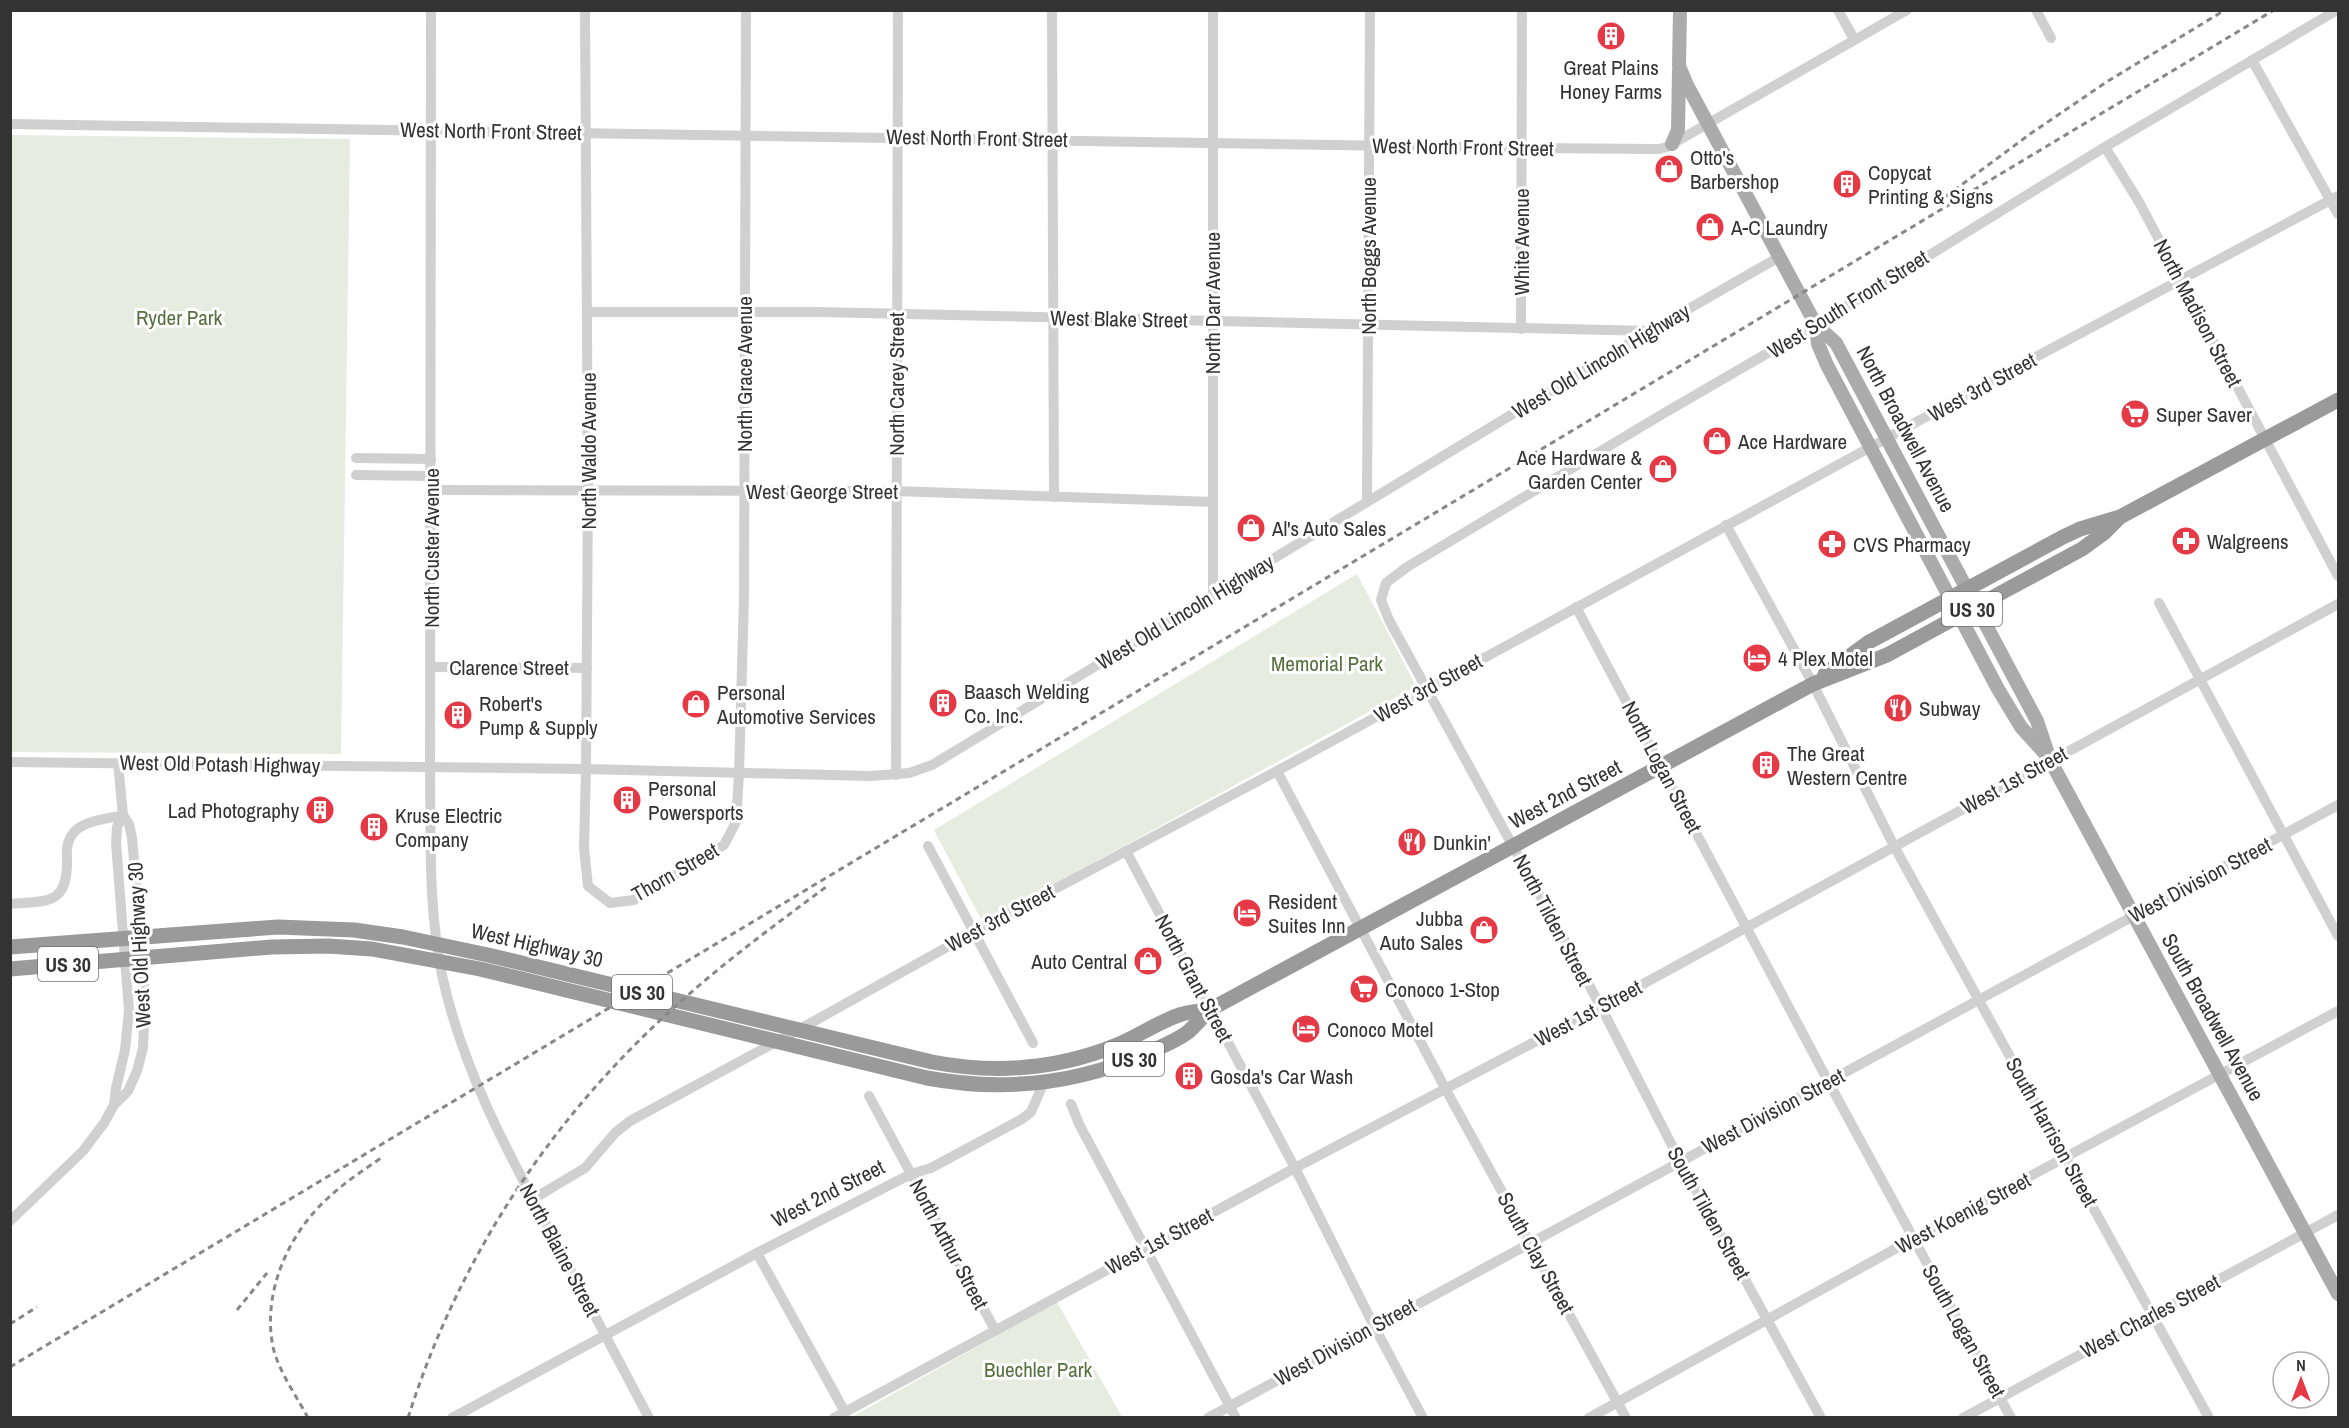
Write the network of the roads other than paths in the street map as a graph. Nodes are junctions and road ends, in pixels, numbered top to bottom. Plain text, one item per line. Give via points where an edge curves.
1 (431, 10) edge
2 (585, 10) edge
3 (746, 10) edge
4 (898, 10) edge
5 (1052, 10) edge
6 (1213, 10) edge
7 (1370, 10) edge
8 (1522, 10) edge
9 (1680, 10) edge
10 (1839, 10) edge
11 (1907, 10) edge
12 (2036, 10) edge
13 (2337, 10) edge
14 (2051, 38) dead end
15 (1854, 39) junction
16 (2252, 60) junction
17 (1679, 66) junction
18 (1707, 123) junction
19 (10, 124) edge
20 (430, 130) junction
21 (586, 132) junction
22 (745, 134) junction
23 (897, 137) junction
24 (1052, 139) junction
25 (1212, 142) junction
26 (1672, 144) junction
27 (1368, 145) junction
28 (2106, 147) junction
29 (1521, 148) junction
30 (2335, 199) edge
31 (2338, 214) edge
32 (1779, 257) junction
33 (2181, 281) junction
34 (588, 312) junction
35 (743, 313) junction
36 (896, 314) junction
37 (1052, 317) junction
38 (1212, 321) junction
39 (1368, 325) junction
40 (1816, 325) junction
41 (1521, 329) junction
42 (1650, 331) junction
43 (2338, 400) edge
44 (1887, 439) junction
45 (2266, 439) junction
46 (1870, 448) junction
47 (356, 458) dead end
48 (431, 459) junction
49 (356, 475) dead end
50 (431, 476) junction
51 (431, 489) junction
52 (588, 490) junction
53 (744, 491) junction
54 (895, 491) junction
55 (1054, 497) junction
56 (1213, 502) junction
57 (1367, 502) junction
58 (2120, 518) junction
59 (1726, 525) junction
60 (2338, 576) edge
61 (1968, 588) junction
62 (1213, 595) junction
63 (1950, 598) junction
64 (2159, 603) dead end
65 (2338, 603) edge
66 (1977, 606) junction
67 (1576, 607) junction
68 (1386, 611) joint
69 (1959, 616) junction
70 (431, 667) junction
71 (587, 668) junction
72 (2199, 679) junction
73 (1813, 684) junction
74 (1426, 688) junction
75 (2050, 760) junction
76 (10, 762) edge
77 (118, 763) junction
78 (1662, 766) junction
79 (430, 767) junction
80 (586, 769) junction
81 (1277, 771) junction
82 (739, 774) junction
83 (896, 775) junction
84 (2338, 805) edge
85 (123, 815) junction
86 (2284, 834) junction
87 (729, 836) joint
88 (928, 846) dead end
89 (1513, 846) junction
90 (1894, 846) junction
91 (1126, 851) junction
92 (588, 886) joint
93 (10, 904) edge
94 (2133, 916) junction
95 (1746, 927) junction
96 (1361, 929) junction
97 (974, 932) junction
98 (141, 936) junction
99 (2338, 936) edge
100 (123, 937) junction
101 (10, 947) edge
102 (143, 958) junction
103 (125, 960) junction
104 (10, 969) edge
105 (1978, 1000) junction
106 (1600, 1007) junction
107 (1210, 1009) junction
108 (2338, 1011) edge
109 (1033, 1043) dead end
110 (1046, 1066) joint
111 (2220, 1074) junction
112 (474, 1080) joint
113 (1828, 1081) junction
114 (1044, 1082) junction
115 (1445, 1088) junction
116 (868, 1096) dead end
117 (1071, 1104) dead end
118 (114, 1105) junction
119 (2067, 1157) junction
120 (1680, 1161) junction
121 (1295, 1168) junction
122 (911, 1174) junction
123 (533, 1199) junction
124 (2338, 1215) edge
125 (10, 1221) edge
126 (2305, 1233) junction
127 (1913, 1239) junction
128 (1530, 1242) junction
129 (1144, 1249) junction
130 (757, 1253) junction
131 (2338, 1294) edge
132 (2154, 1314) junction
133 (1768, 1319) junction
134 (1374, 1326) junction
135 (995, 1330) junction
136 (605, 1334) junction
137 (2000, 1397) junction
138 (1617, 1402) junction
139 (1230, 1406) junction
140 (845, 1412) junction
141 (452, 1418) edge
142 (650, 1418) edge
143 (834, 1418) edge
144 (1208, 1418) edge
145 (1236, 1418) edge
146 (1424, 1418) edge
147 (1589, 1418) edge
148 (1626, 1418) edge
149 (1821, 1418) edge
150 (1962, 1418) edge
151 (2012, 1418) edge
152 (2209, 1418) edge

1 - 20 street, North Custer Avenue
2 - 21 street, North Waldo Avenue
3 - 22 street, North Grace Avenue
4 - 23 street, North Carey Street
5 - 24 street
6 - 25 street, North Darr Avenue
7 - 27 street, North Boggs Avenue
8 - 29 street, White Avenue
9 - 17 main road, North Broadwell Avenue
10 - 15 street
11 - 15 street, West North Front Street
12 - 14 street
13 - 16 street, West South Front Street
15 - 18 street, West North Front Street
16 - 28 street, West South Front Street
16 - 30 street
17 - 18 main road, North Broadwell Avenue
17 - 26 main road via 1677,130
18 - 26 street, West North Front Street
18 - 32 main road, North Broadwell Avenue
19 - 20 street, West North Front Street
20 - 21 street, West North Front Street
20 - 48 street, North Custer Avenue
21 - 22 street, West North Front Street
21 - 34 street, North Waldo Avenue
22 - 23 street, West North Front Street
22 - 35 street, North Grace Avenue
23 - 24 street, West North Front Street
23 - 36 street, North Carey Street
24 - 25 street, West North Front Street
24 - 37 street
25 - 27 street, West North Front Street
25 - 38 street, North Darr Avenue
26 - 29 street, West North Front Street via 1659,149
27 - 29 street, West North Front Street
27 - 39 street, North Boggs Avenue
28 - 33 street, North Madison Street
28 - 40 street, West South Front Street
29 - 41 street, White Avenue
30 - 31 street
30 - 33 street, West 3rd Street
32 - 40 main road, North Broadwell Avenue
32 - 42 street, West Old Lincoln Highway
33 - 44 street, West 3rd Street
33 - 45 street, North Madison Street
34 - 35 street, West Blake Street
34 - 52 street, North Waldo Avenue
35 - 36 street, West Blake Street
35 - 53 street, North Grace Avenue
36 - 37 street, West Blake Street
36 - 54 street, North Carey Street
37 - 38 street, West Blake Street
37 - 55 street
38 - 39 street, West Blake Street
38 - 56 street, North Darr Avenue
39 - 41 street, West Blake Street
39 - 57 street, North Boggs Avenue
40 - 44 main road, North Broadwell Avenue via 1836,343
40 - 46 main road, North Broadwell Avenue via 1827,366
40 - 68 street, West South Front Street via 1407,567 1386,583 1380,600
41 - 42 street, West Blake Street
42 - 57 street, West Old Lincoln Highway
43 - 45 highway, West 2nd Street / US 30
44 - 46 street, West 3rd Street
44 - 61 main road, North Broadwell Avenue
45 - 58 highway, West 2nd Street / US 30
45 - 60 street, North Madison Street
46 - 59 street, West 3rd Street
46 - 63 main road, North Broadwell Avenue
47 - 48 street
48 - 50 street, North Custer Avenue
49 - 50 street
50 - 51 street, North Custer Avenue
51 - 52 street, West George Street
51 - 70 street, North Custer Avenue
52 - 53 street, West George Street
52 - 71 street, North Waldo Avenue
53 - 54 street, West George Street
53 - 82 street, North Grace Avenue
54 - 55 street, West George Street
54 - 83 street, North Carey Street
55 - 56 street, West George Street
56 - 62 street, North Darr Avenue
57 - 62 street, West Old Lincoln Highway
58 - 61 highway, West 2nd Street / US 30 via 2072,533
58 - 66 highway, West 2nd Street / US 30 via 2082,549
59 - 67 street, West 3rd Street
59 - 73 street, South Harrison Street
61 - 63 highway, West 2nd Street / US 30
61 - 66 main road, North Broadwell Avenue
62 - 83 street, West Old Lincoln Highway via 932,765
63 - 69 main road, North Broadwell Avenue
63 - 73 highway, West 2nd Street / US 30 via 1864,646
64 - 72 street
65 - 72 street, West 1st Street
66 - 69 highway, West 2nd Street / US 30
66 - 75 main road, North Broadwell Avenue via 2037,721
67 - 74 street, West 3rd Street
67 - 78 street, North Logan Street
68 - 74 street, North Tilden Street
69 - 73 highway, West 2nd Street / US 30 via 1871,662
69 - 75 main road, North Broadwell Avenue via 2015,718
70 - 71 street, Clarence Street
70 - 79 street, North Custer Avenue
71 - 80 street, North Waldo Avenue
72 - 75 street, West 1st Street
72 - 86 street
73 - 78 highway, West 2nd Street / US 30
73 - 90 street, South Harrison Street
74 - 81 street, West 3rd Street
74 - 89 street, North Tilden Street
75 - 90 street, West 1st Street
75 - 94 main road, South Broadwell Avenue
76 - 77 street, West Old Potash Highway
77 - 79 street, West Old Potash Highway
77 - 85 street, West Old Highway 30
78 - 89 highway, West 2nd Street / US 30
78 - 95 street, North Logan Street
79 - 80 street, West Old Lincoln Highway
79 - 112 street, North Custer Avenue via 434,927 450,1008
80 - 82 street, West Old Lincoln Highway
80 - 92 street, North Waldo Avenue via 584,848
81 - 91 street, West 3rd Street
81 - 96 street, South Clay Street
82 - 83 street, West Old Lincoln Highway
82 - 87 street, North Grace Avenue via 736,822
84 - 86 street, West Division Street
85 - 93 street via 75,831 67,844 66,885 57,895
85 - 98 street, West Old Highway 30 via 132,838
85 - 100 street, West Old Highway 30 via 116,843
86 - 94 street, West Division Street
86 - 99 street
87 - 92 street, Thorn Street via 724,844 634,900 610,903
88 - 97 street
89 - 96 highway, West 2nd Street / US 30
89 - 106 street, North Tilden Street
90 - 95 street, West 1st Street
90 - 105 street, South Harrison Street
91 - 97 street, West 3rd Street
91 - 107 street, North Grant Street
94 - 105 street, West Division Street
94 - 111 main road, South Broadwell Avenue
95 - 106 street, West 1st Street
95 - 113 street, South Logan Street
96 - 107 highway, West 2nd Street / US 30
96 - 115 street, South Clay Street
97 - 109 street
97 - 123 street, West 3rd Street via 630,1121 585,1168
98 - 100 highway, West Highway 30 / US 30
98 - 102 street, West Old Highway 30
98 - 110 highway, West Highway 30 / US 30 via 296,926 403,937 932,1062 971,1068
100 - 101 highway, West Highway 30 / US 30
100 - 103 street, West Old Highway 30
102 - 103 highway, West Highway 30 / US 30
102 - 114 highway, West Highway 30 / US 30 via 302,946 400,953 927,1078 970,1085
102 - 118 street, West Old Highway 30 via 143,1048 131,1085
103 - 104 highway, West Highway 30 / US 30
103 - 118 street, West Old Highway 30 via 129,1023
105 - 113 street, West Division Street
105 - 119 street, South Harrison Street
106 - 115 street, West 1st Street
106 - 120 street, South Tilden Street
107 - 110 highway, West 2nd Street / US 30 via 1179,1015 1095,1053
107 - 114 highway, West 2nd Street / US 30 via 1183,1035 1138,1057 1091,1073
107 - 121 street, North Grant Street
108 - 111 street, West Koenig Street
111 - 119 street, West Koenig Street
111 - 126 main road, South Broadwell Avenue
112 - 123 street, North Blaine Street
113 - 120 street, West Division Street
113 - 127 street, South Logan Street
114 - 122 street, West 2nd Street via 1027,1116 931,1168
115 - 121 street, West 1st Street
115 - 128 street, South Clay Street
116 - 122 street, North Arthur Street
117 - 129 street
118 - 125 street, West Old Highway 30 via 83,1151
119 - 127 street, West Koenig Street
119 - 132 street, South Harrison Street
120 - 128 street, West Division Street
120 - 133 street, South Tilden Street
121 - 129 street, West 1st Street
121 - 134 street, North Grant Street
122 - 130 street, West 2nd Street
122 - 135 street, North Arthur Street
123 - 136 street, North Blaine Street
124 - 126 street, West Charles Street
126 - 131 main road, South Broadwell Avenue
126 - 132 street, West Charles Street
127 - 133 street, West Koenig Street
127 - 137 street, South Logan Street
128 - 134 street, West Division Street
128 - 138 street, South Clay Street
129 - 135 street, West 1st Street
129 - 139 street
130 - 136 street, West 2nd Street
130 - 140 street
132 - 137 street, West Charles Street
132 - 152 street, South Harrison Street
133 - 138 street, West Koenig Street
133 - 149 street, South Tilden Street
134 - 139 street, West Division Street
134 - 146 street, North Grant Street
135 - 140 street, West 1st Street
136 - 141 street, West 2nd Street
136 - 142 street, North Blaine Street
137 - 150 street, West Charles Street
137 - 151 street, South Logan Street
138 - 147 street, West Koenig Street
138 - 148 street, South Clay Street
139 - 144 street, West Division Street
139 - 145 street
140 - 143 street, West 1st Street

